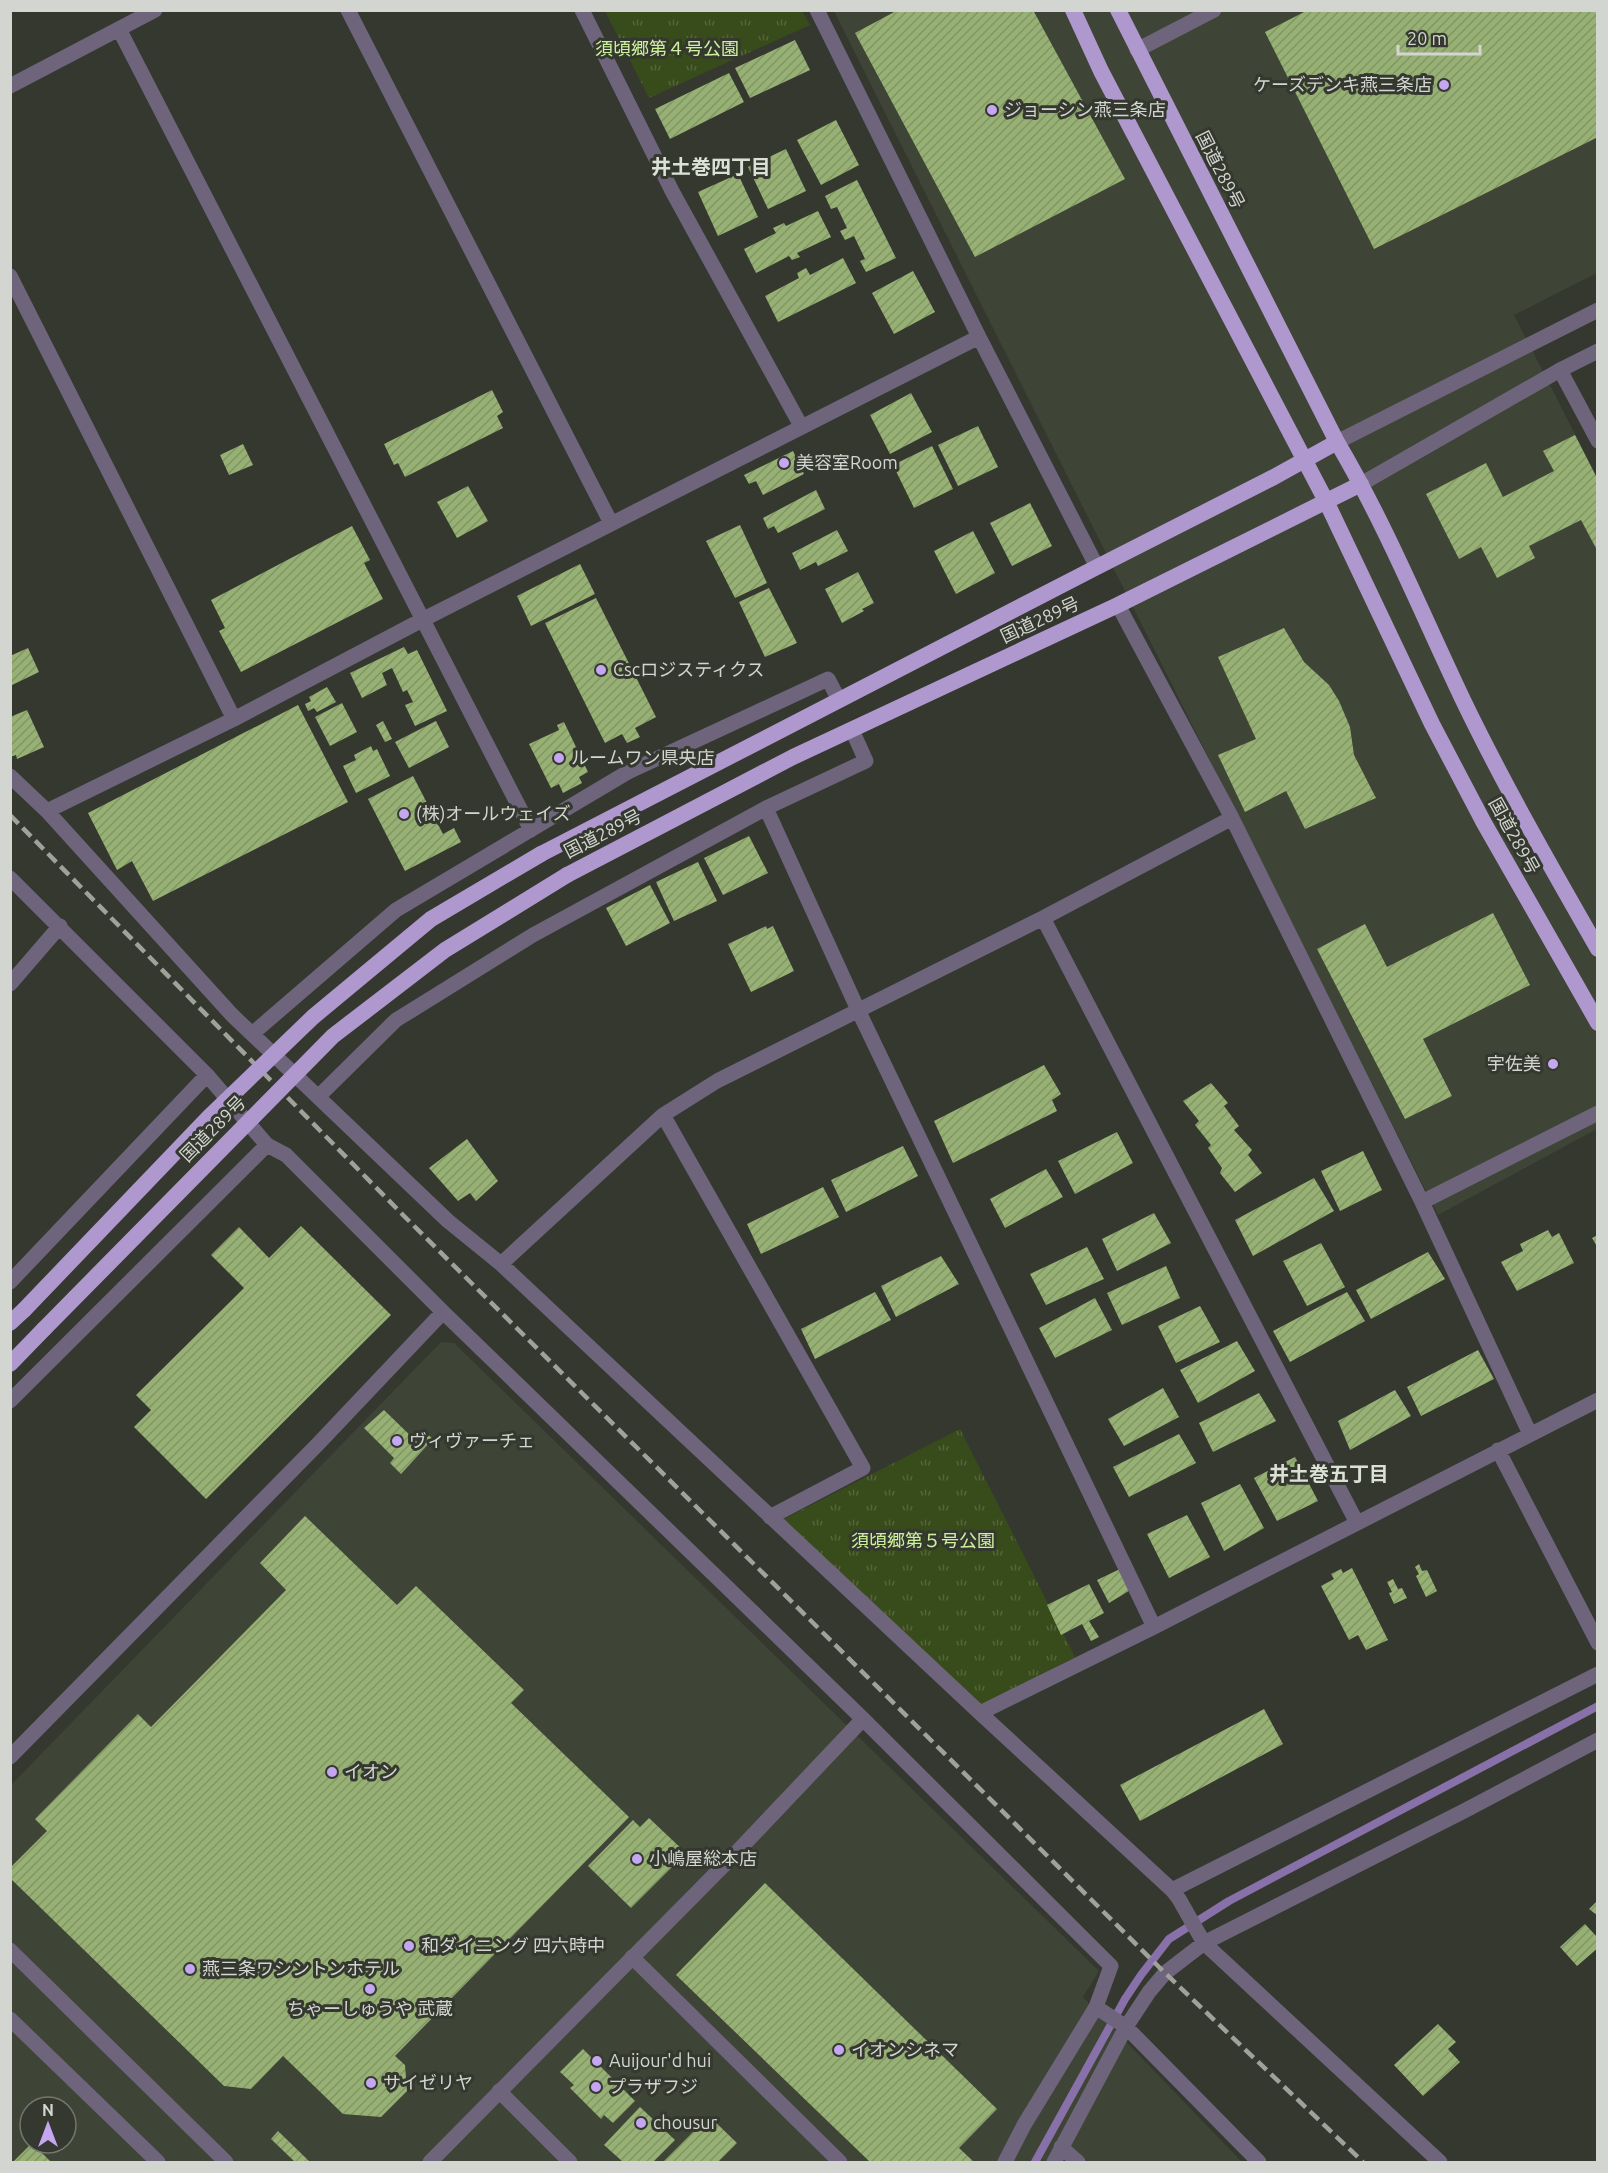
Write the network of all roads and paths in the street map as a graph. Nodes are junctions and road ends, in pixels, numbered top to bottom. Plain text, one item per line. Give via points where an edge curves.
1 (155, 10) edge
2 (348, 10) edge
3 (582, 10) edge
4 (817, 10) edge
5 (1073, 10) edge
6 (1118, 10) edge
7 (1214, 10) edge
8 (119, 28) junction
9 (1137, 50) junction
10 (10, 86) edge
11 (10, 276) edge
12 (1598, 310) edge
13 (979, 337) junction
14 (1598, 351) edge
15 (1560, 370) junction
16 (801, 426) junction
17 (1598, 441) edge
18 (1337, 442) junction
19 (1305, 461) junction
20 (1361, 484) junction
21 (1326, 501) junction
22 (611, 523) junction
23 (1097, 567) junction
24 (1118, 605) junction
25 (424, 619) junction
26 (839, 700) junction
27 (234, 720) junction
28 (852, 730) junction
29 (10, 776) edge
30 (766, 808) junction
31 (47, 811) junction
32 (1232, 818) junction
33 (531, 830) junction
34 (10, 878) edge
35 (1043, 918) junction
36 (60, 926) junction
37 (1598, 949) edge
38 (10, 984) edge
39 (859, 1012) junction
40 (1598, 1023) edge
41 (252, 1034) junction
42 (207, 1076) junction
43 (318, 1097) junction
44 (1598, 1113) edge
45 (663, 1115) junction
46 (267, 1145) junction
47 (1422, 1202) junction
48 (501, 1264) junction
49 (10, 1282) edge
50 (443, 1312) junction
51 (10, 1323) edge
52 (10, 1364) edge
53 (1598, 1400) edge
54 (10, 1401) edge
55 (1530, 1434) junction
56 (1498, 1450) junction
57 (770, 1517) junction
58 (1357, 1523) junction
59 (1154, 1627) junction
60 (1598, 1643) edge
61 (1598, 1674) edge
62 (980, 1713) junction
63 (863, 1719) junction
64 (1598, 1740) edge
65 (10, 1757) edge
66 (1176, 1894) junction
67 (1201, 1937) junction
68 (10, 1950) edge
69 (632, 1957) junction
70 (1096, 2007) junction
71 (10, 2019) edge
72 (1126, 2027) junction
73 (499, 2091) junction
74 (1062, 2146) junction
75 (158, 2163) edge
76 (226, 2163) edge
77 (430, 2163) edge
78 (570, 2163) edge
79 (840, 2163) edge
80 (1005, 2163) edge
81 (1054, 2163) edge
82 (1077, 2163) edge
83 (1259, 2163) edge
84 (1440, 2163) edge

1 - 8 street
2 - 22 street
3 - 16 street via 672,192
4 - 13 street
5 - 19 highway, 国道289号
6 - 9 highway, 国道289号
7 - 9 street
8 - 10 street
8 - 25 street
9 - 18 highway, 国道289号
11 - 27 street
12 - 18 street
13 - 16 street
13 - 23 street
14 - 15 street
15 - 17 street
15 - 20 street
16 - 22 street
18 - 19 highway, 国道289号
18 - 20 highway, 国道289号
19 - 21 highway, 国道289号
19 - 23 highway, 国道289号
20 - 21 highway, 国道289号
20 - 37 highway, 国道289号 via 1519,811
21 - 24 highway, 国道289号
21 - 40 highway, 国道289号 via 1432,724
22 - 25 street
23 - 26 highway, 国道289号
24 - 28 highway, 国道289号
24 - 32 street
25 - 27 street
25 - 33 street
26 - 33 street via 828,679 628,772
26 - 51 highway, 国道289号, bridge via 541,854 431,919 313,1017 209,1117
27 - 31 street
28 - 30 street via 866,762
28 - 52 highway, 国道289号, bridge via 567,875 445,950 333,1036
29 - 31 street
30 - 39 street
30 - 43 street via 533,935 396,1020
31 - 41 street
32 - 35 street
32 - 47 street
33 - 41 street via 396,910
34 - 36 street
35 - 39 street
35 - 58 street
36 - 38 street
36 - 42 street
39 - 45 street via 717,1081
39 - 59 street
41 - 43 street
42 - 46 street
42 - 49 street
43 - 48 street via 448,1221
44 - 47 street
45 - 48 street
45 - 57 street via 863,1468
46 - 50 street via 286,1155
46 - 54 street
47 - 55 street
48 - 57 street
50 - 63 street
50 - 65 street
53 - 55 street
55 - 56 street
56 - 58 street
56 - 60 street
57 - 62 street
58 - 59 street
59 - 62 street
61 - 66 street
62 - 66 street
63 - 69 street
63 - 70 street via 1111,1966
64 - 67 street via 1466,1810
66 - 67 street
67 - 72 street via 1149,1992
67 - 84 street
68 - 76 street
69 - 73 street
69 - 79 street
70 - 72 street
70 - 80 street
71 - 75 street
72 - 74 street
72 - 83 street
73 - 77 street
73 - 78 street
74 - 81 street
74 - 82 street

